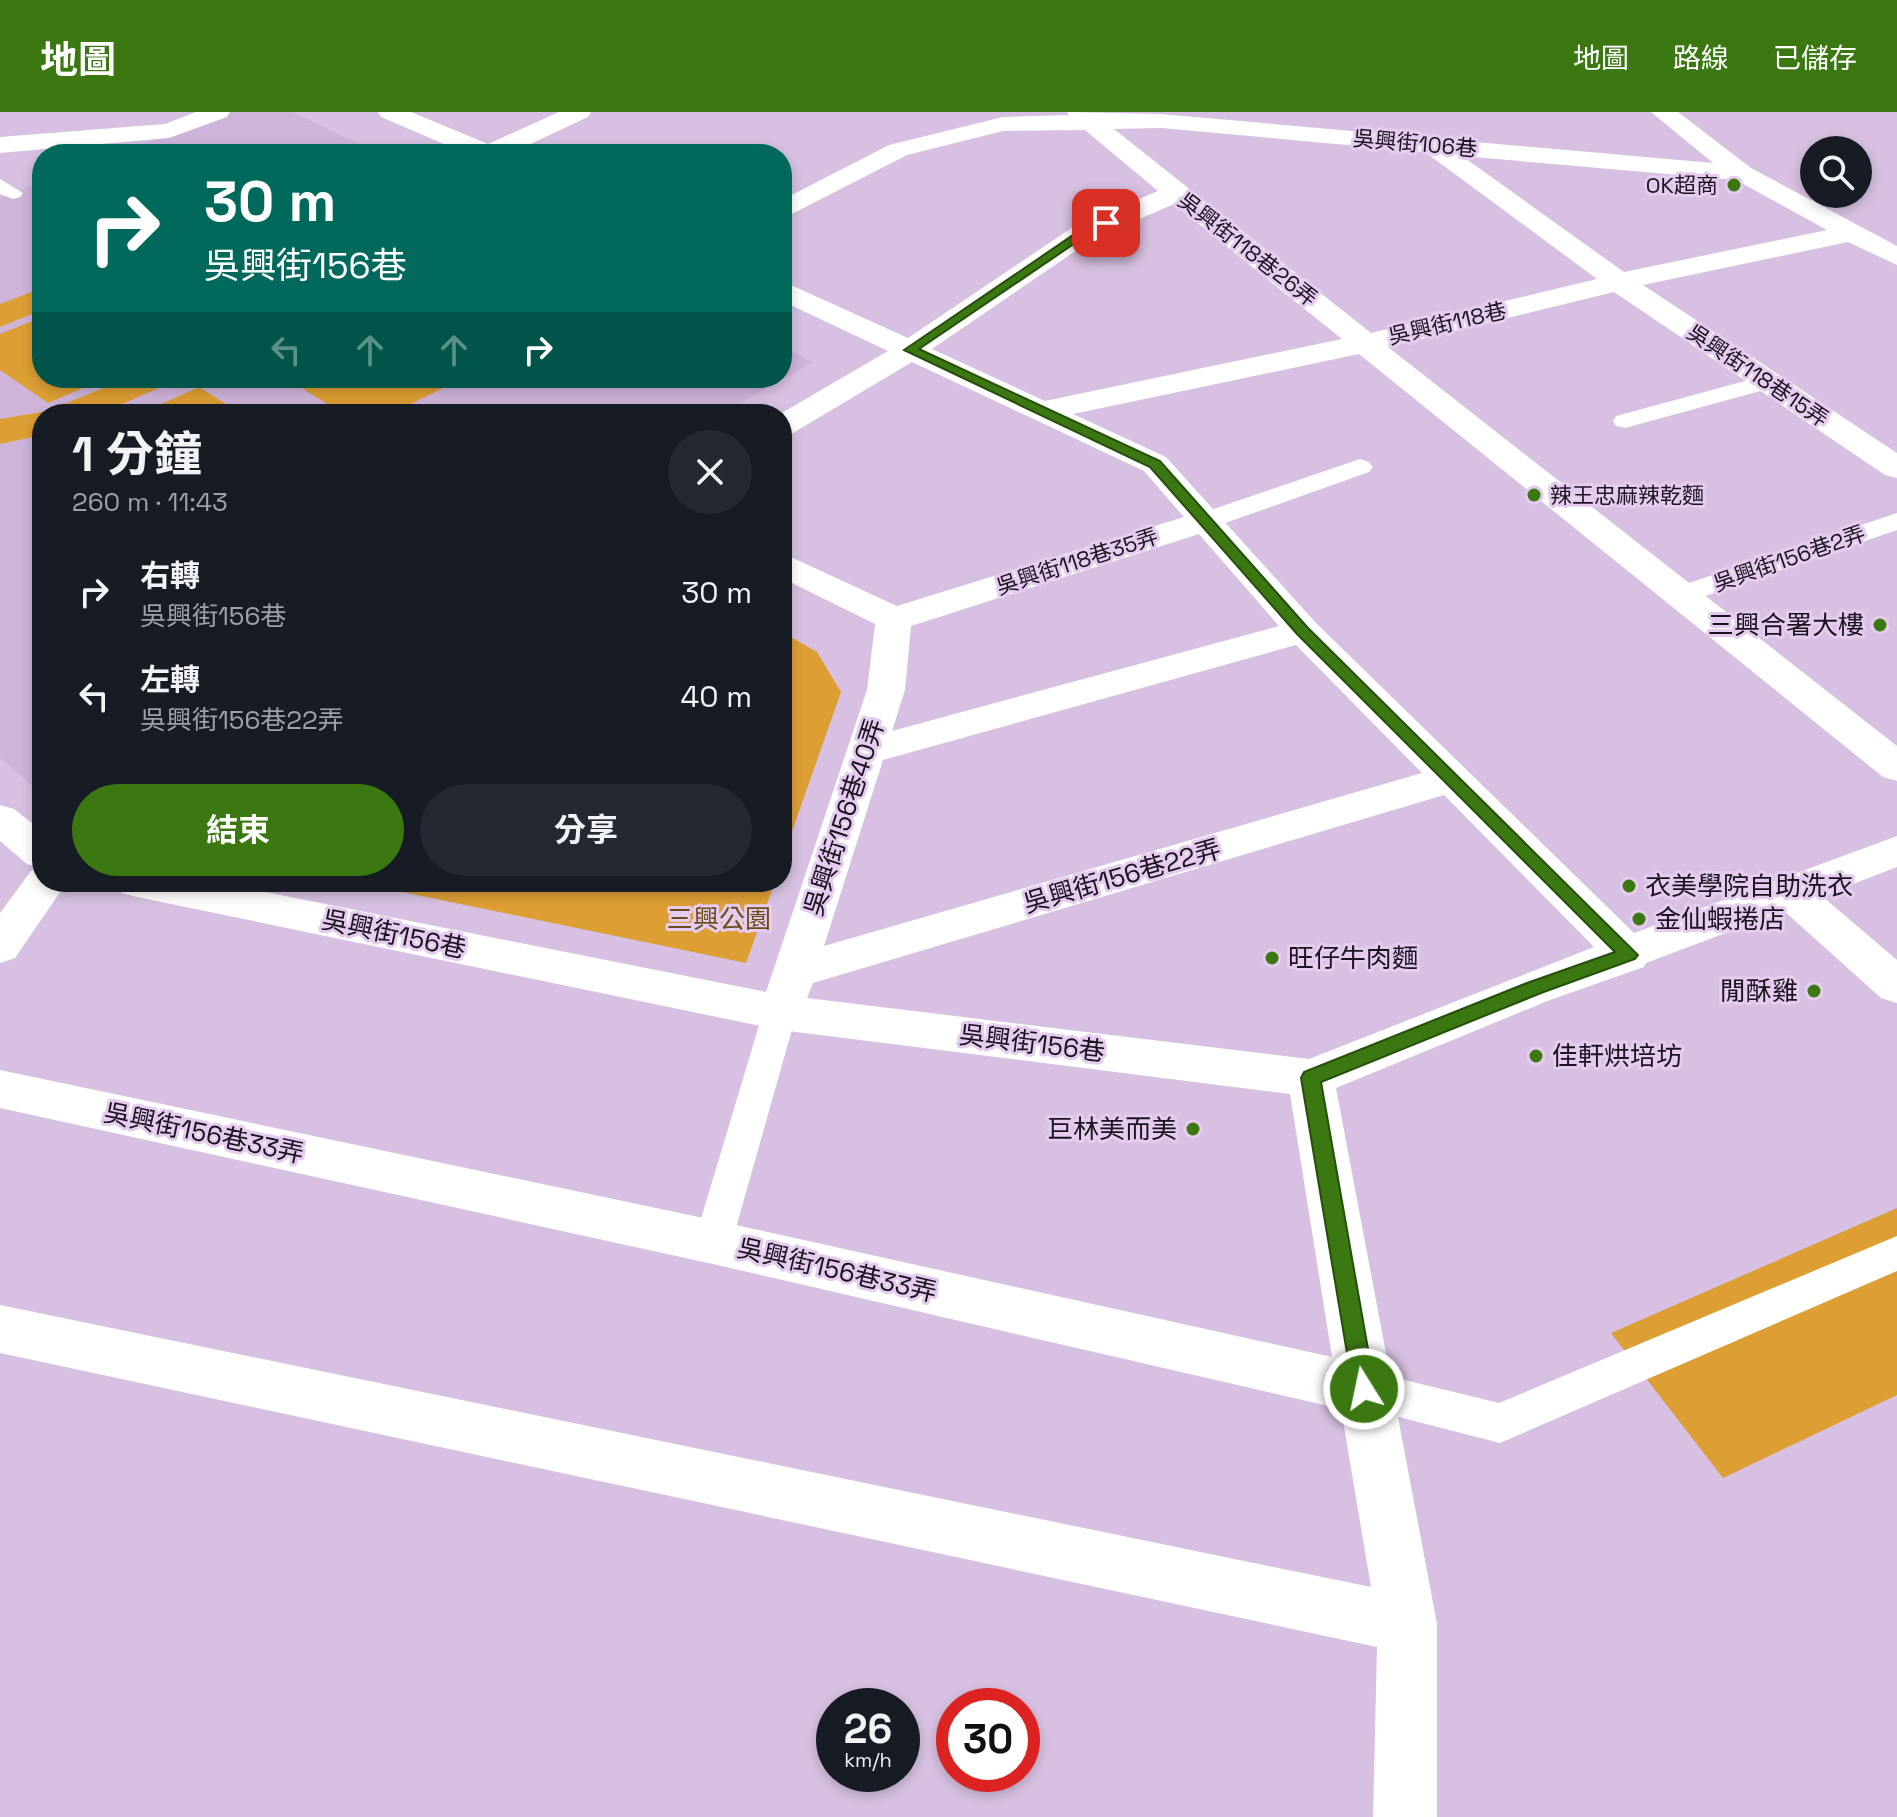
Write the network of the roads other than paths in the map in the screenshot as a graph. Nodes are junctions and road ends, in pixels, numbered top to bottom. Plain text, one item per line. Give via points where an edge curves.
1 (218, 112) edge
2 (390, 112) edge
3 (579, 112) edge
4 (1663, 112) edge
5 (1084, 116) edge
6 (465, 144) edge
7 (510, 144) edge
8 (1430, 144) junction
9 (0, 145) edge
10 (1742, 173) junction
11 (1177, 193) junction
12 (792, 206) edge
13 (1851, 233) junction
14 (1897, 257) edge
15 (1619, 282) junction
16 (792, 295) edge
17 (1367, 343) junction
18 (910, 350) junction
19 (1767, 382) junction
20 (1043, 411) junction
21 (792, 420) edge
22 (1625, 421) dead end
23 (1360, 467) dead end
24 (1897, 468) edge
25 (1205, 521) junction
26 (1897, 521) edge
27 (792, 569) edge
28 (1681, 595) junction
29 (894, 619) junction
30 (1303, 631) junction
31 (866, 751) junction
32 (1897, 767) edge
33 (1449, 779) junction
34 (0, 819) edge
35 (32, 845) edge
36 (1897, 851) edge
37 (1789, 891) junction
38 (39, 892) edge
39 (196, 892) edge
40 (0, 946) edge
41 (1629, 955) junction
42 (1897, 986) edge
43 (787, 992) junction
44 (1311, 1078) junction
45 (0, 1089) edge
46 (713, 1242) junction
47 (1897, 1253) edge
48 (0, 1329) edge
49 (1364, 1389) junction
50 (1407, 1624) junction
51 (1405, 1817) edge

1 - 9 street via 169,131
2 - 6 street
3 - 7 street
4 - 10 street
5 - 8 street, 吳興街106巷
5 - 11 street, 吳興街118巷26弄
5 - 12 street, 吳興街106巷 via 1003,124 898,150
8 - 10 street, 吳興街106巷
8 - 15 street, 吳興街118巷15弄
10 - 13 street
11 - 17 street, 吳興街118巷26弄
11 - 18 street via 1083,233
13 - 14 street
13 - 15 street, 吳興街118巷
15 - 17 street, 吳興街118巷
15 - 19 street, 吳興街118巷15弄
16 - 18 street
17 - 20 street, 吳興街118巷
17 - 28 street, 吳興街118巷26弄
18 - 20 street
18 - 21 street
19 - 22 lane
19 - 24 street, 吳興街118巷15弄
20 - 25 street via 1155,464
23 - 25 lane
25 - 29 street, 吳興街118巷35弄
25 - 30 street
26 - 28 lane, 吳興街156巷2弄
27 - 29 street
28 - 32 street, 吳興街118巷26弄
29 - 31 street, 吳興街156巷40弄 via 886,690
30 - 31 street
30 - 33 street
31 - 43 street, 吳興街156巷40弄
33 - 41 street
33 - 43 street, 吳興街156巷22弄
34 - 35 street
36 - 37 street, 吳興街156巷
37 - 41 street, 吳興街156巷
37 - 42 street
38 - 40 street
39 - 43 street, 吳興街156巷
41 - 44 street, 吳興街156巷
43 - 44 street, 吳興街156巷
43 - 46 lane
44 - 49 street
45 - 46 street, 吳興街156巷33弄
46 - 49 street, 吳興街156巷33弄
47 - 49 lane via 1500,1423
48 - 50 street
49 - 50 street
50 - 51 street

